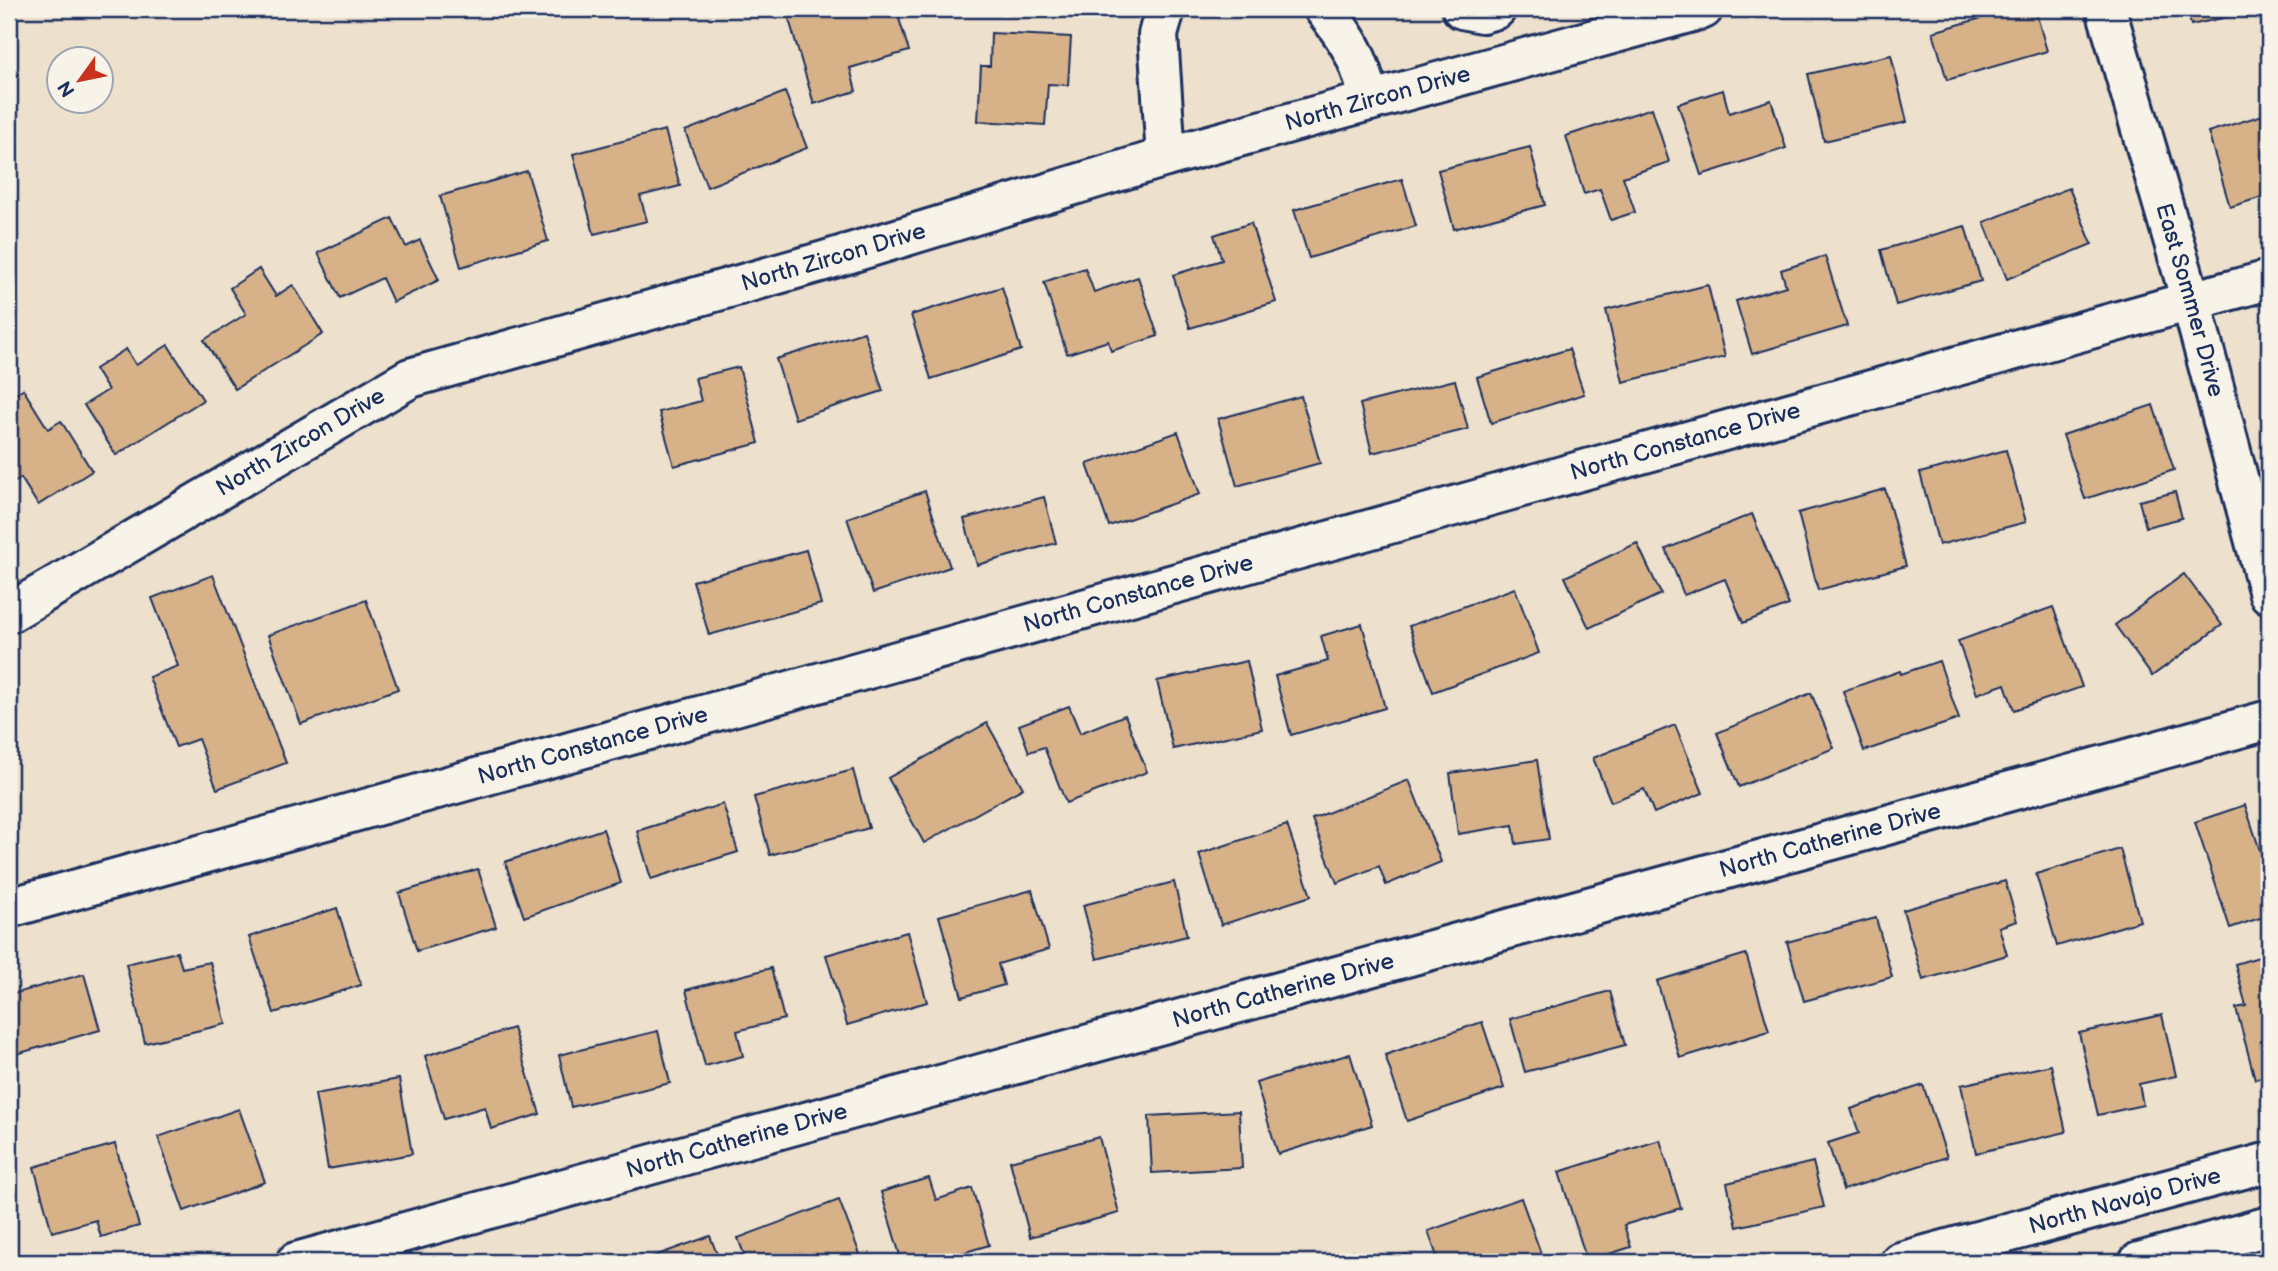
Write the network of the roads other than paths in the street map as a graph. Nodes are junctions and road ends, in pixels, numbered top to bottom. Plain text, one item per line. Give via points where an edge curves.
1 (1164, 9) edge
2 (1324, 9) edge
3 (1462, 9) edge
4 (1496, 9) edge
5 (1703, 9) edge
6 (2106, 9) edge
7 (1370, 100) junction
8 (1166, 157) junction
9 (2269, 281) edge
10 (2190, 301) junction
11 (2269, 594) edge
12 (9, 613) edge
13 (2269, 720) edge
14 (9, 908) edge
15 (2269, 1162) edge
16 (2269, 1226) edge
17 (296, 1262) edge
18 (1900, 1262) edge
19 (2138, 1262) edge

1 - 8 street via 1158,35
2 - 7 street via 1347,37
3 - 4 street via 1482,13
5 - 7 street, North Zircon Drive
6 - 10 street, East Sommer Drive
7 - 8 street, North Zircon Drive
8 - 12 street, North Zircon Drive via 410,379
9 - 10 street, North Constance Drive
10 - 11 street, East Sommer Drive
10 - 14 street, North Constance Drive
13 - 17 street, North Catherine Drive
15 - 18 street, North Navajo Drive
16 - 19 street

